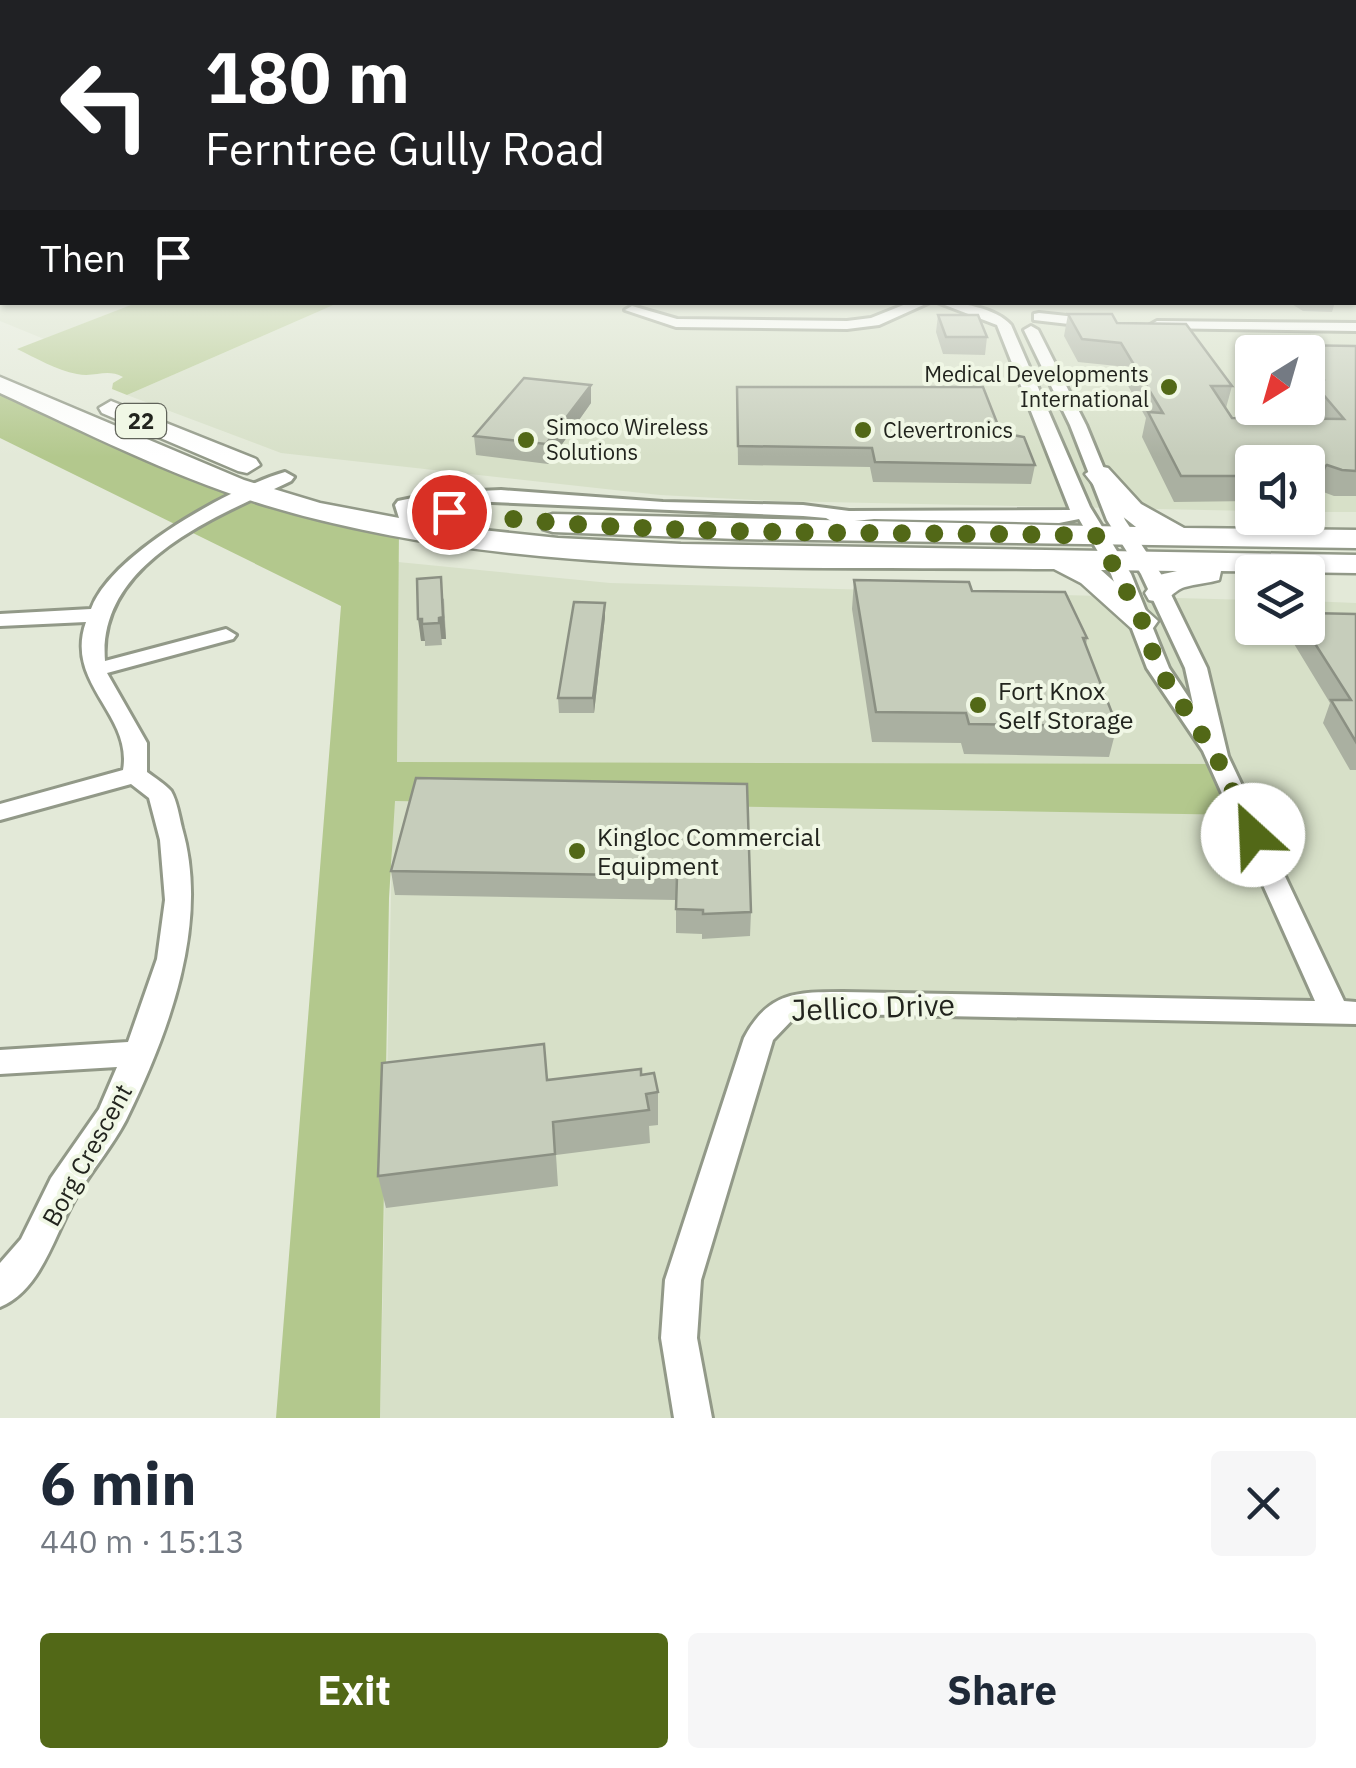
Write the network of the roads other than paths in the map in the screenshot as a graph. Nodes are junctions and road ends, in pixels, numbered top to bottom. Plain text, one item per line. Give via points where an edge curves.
1 (800, 324) edge
2 (854, 324) edge
3 (1012, 324) edge
4 (1038, 324) edge
5 (1159, 324) edge
6 (1356, 326) edge
7 (0, 359) edge
8 (0, 384) edge
9 (1098, 474) junction
10 (285, 477) junction
11 (254, 492) junction
12 (1081, 507) junction
13 (915, 514) junction
14 (847, 516) junction
15 (408, 518) junction
16 (737, 530) junction
17 (972, 534) junction
18 (1180, 536) junction
19 (1356, 539) edge
20 (1121, 548) junction
21 (1235, 559) edge
22 (1058, 560) junction
23 (1325, 563) edge
24 (1356, 564) edge
25 (1235, 568) edge
26 (1160, 593) junction
27 (100, 615) junction
28 (0, 620) edge
29 (1142, 621) junction
30 (226, 636) dead end
31 (95, 670) junction
32 (1216, 756) junction
33 (135, 775) junction
34 (0, 812) edge
35 (1345, 1013) edge
36 (139, 1053) junction
37 (0, 1062) edge
38 (0, 1290) edge
39 (693, 1418) edge

1 - 2 street
3 - 12 street
4 - 9 street
5 - 6 street
7 - 10 main road, 22
8 - 11 main road, 22
9 - 18 main road via 1135,515
9 - 20 street
10 - 11 street
10 - 15 main road, 22
11 - 15 main road, 22
11 - 27 street via 152,549 118,583
12 - 13 street via 1059,518
12 - 20 street
13 - 14 street
13 - 17 street
14 - 15 street via 491,493 448,495
14 - 16 street
15 - 16 main road, 22
15 - 22 main road, 22 via 513,544 646,553
16 - 17 main road, 22
17 - 20 main road, 22
18 - 19 main road, 22
18 - 20 main road, 22
20 - 21 main road, 22
20 - 22 main road, 22
20 - 26 street
20 - 29 street
22 - 29 main road via 1092,576
23 - 24 main road, 22
25 - 26 main road via 1170,581
26 - 32 street via 1196,668
27 - 28 street
27 - 31 street
29 - 32 street via 1158,668
30 - 31 street
31 - 33 street, Borg Crescent via 136,746
32 - 35 street
33 - 34 street
33 - 36 street, Borg Crescent via 162,800 178,900 171,958
35 - 39 street, Jellico Drive via 842,1003 776,1011 759,1038 683,1280 679,1342
36 - 37 street
36 - 38 street, Borg Crescent via 112,1116 63,1188 44,1233

